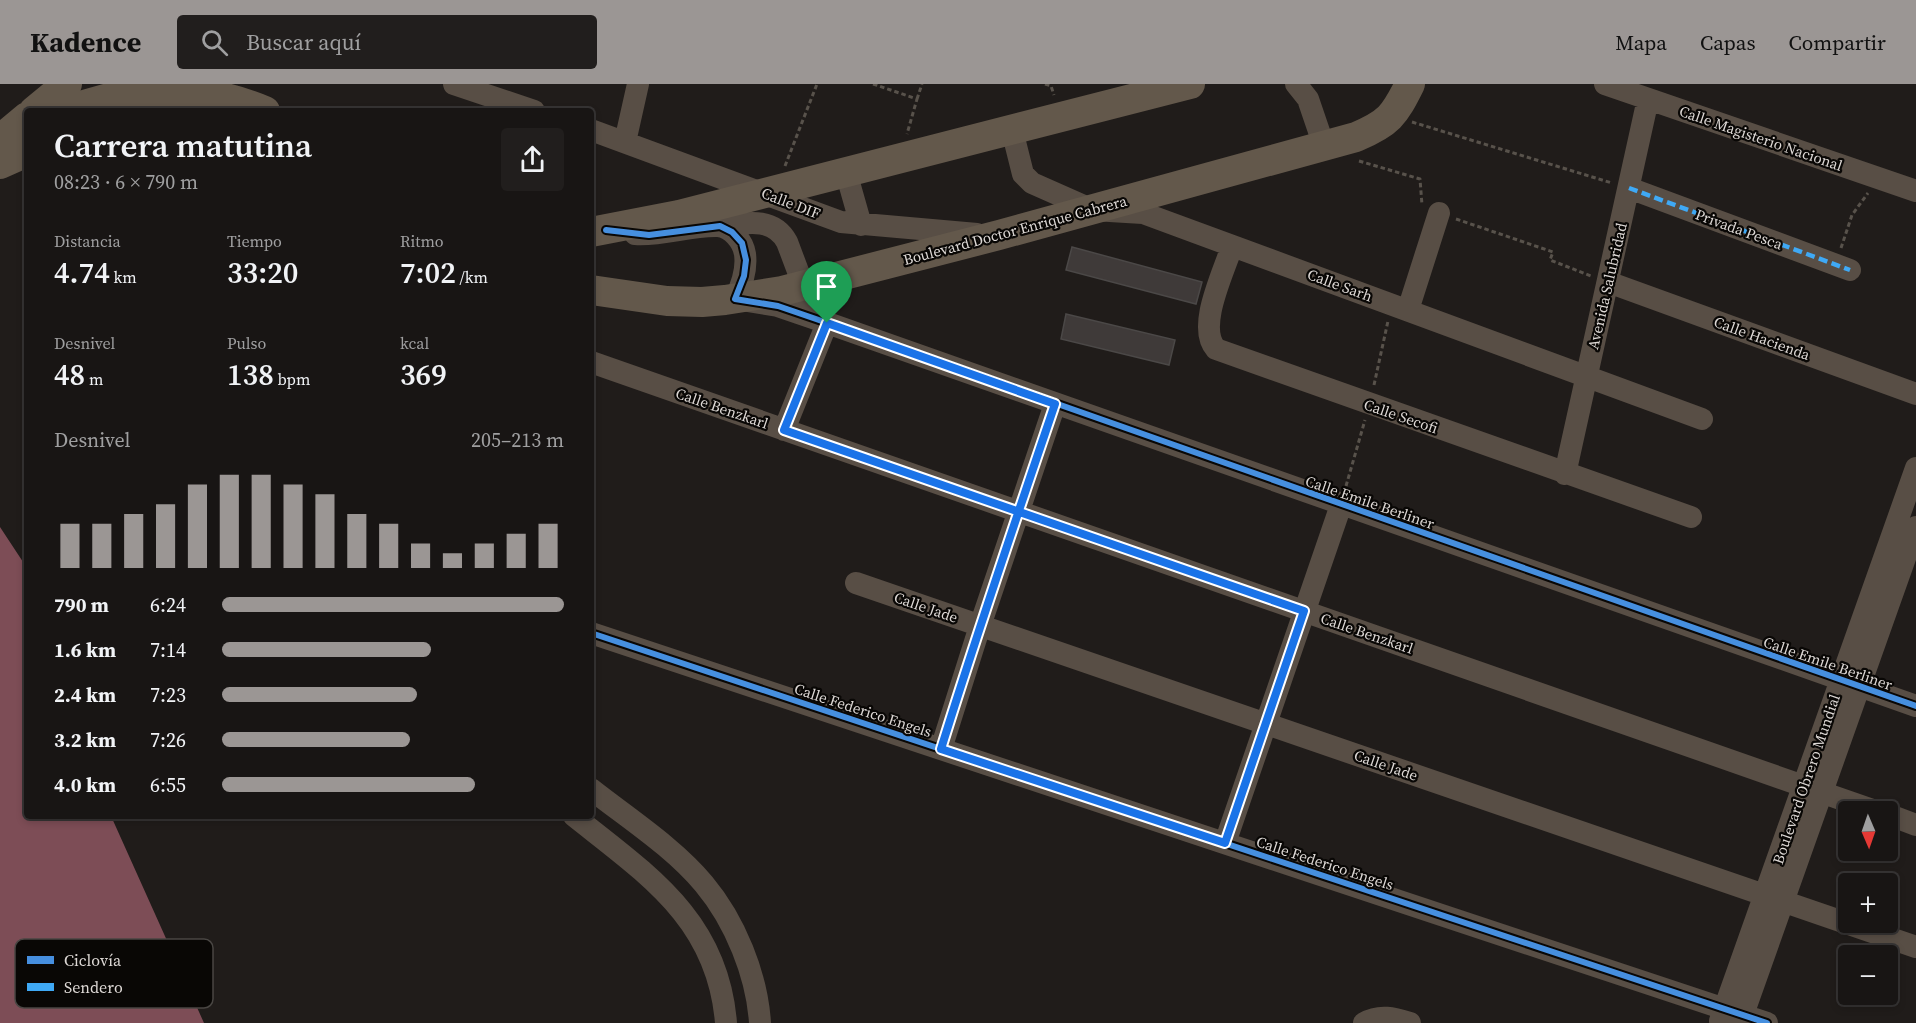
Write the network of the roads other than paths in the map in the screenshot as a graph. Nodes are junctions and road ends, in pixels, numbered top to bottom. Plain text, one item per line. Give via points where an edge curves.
1 (67, 84) edge
2 (215, 84) edge
3 (454, 84) edge
4 (638, 84) edge
5 (1190, 84) edge
6 (1296, 84) edge
7 (1410, 84) edge
8 (1605, 84) edge
9 (150, 95) edge
10 (476, 96) edge
11 (1648, 99) junction
12 (252, 107) edge
13 (38, 108) edge
14 (77, 108) edge
15 (522, 108) edge
16 (24, 122) edge
17 (1012, 130) junction
18 (594, 131) edge
19 (625, 142) junction
20 (11, 144) edge
21 (1324, 146) junction
22 (846, 172) junction
23 (1629, 188) junction
24 (772, 191) junction
25 (1916, 191) edge
26 (1093, 210) junction
27 (1439, 213) road end
28 (861, 225) junction
29 (720, 226) junction
30 (599, 231) edge
31 (999, 235) junction
32 (1232, 246) junction
33 (1843, 267) road end
34 (1608, 282) junction
35 (803, 286) junction
36 (594, 290) edge
37 (735, 299) junction
38 (1408, 310) junction
39 (821, 321) junction
40 (594, 363) edge
41 (1586, 378) junction
42 (1916, 394) edge
43 (1055, 404) junction
44 (1702, 419) dead end
45 (784, 430) junction
46 (1916, 468) edge
47 (1565, 474) junction
48 (1341, 505) junction
49 (1018, 512) junction
50 (1690, 517) dead end
51 (1916, 527) edge
52 (1903, 554) edge
53 (856, 583) dead end
54 (1304, 611) junction
55 (980, 626) junction
56 (594, 634) edge
57 (1850, 683) junction
58 (1916, 706) edge
59 (1266, 724) junction
60 (941, 749) junction
61 (1813, 789) junction
62 (594, 791) edge
63 (1847, 801) edge
64 (1898, 818) edge
65 (578, 819) edge
66 (1916, 825) edge
67 (1225, 843) junction
68 (1774, 898) junction
69 (1916, 947) edge
70 (1732, 1017) edge
71 (1401, 1020) edge
72 (726, 1023) edge
73 (760, 1023) edge
74 (1364, 1023) edge
75 (1767, 1023) edge

1 - 13 main road
2 - 12 main road
3 - 10 street
4 - 19 street
5 - 17 main road
6 - 21 street via 1308,99
7 - 21 main road, Boulevard Doctor Enrique Cabrera via 1393,116 1377,128
8 - 11 street, Calle Magisterio Nacional
9 - 12 main road via 196,91
9 - 14 main road via 104,99
10 - 15 street
11 - 23 street, Avenida Salubridad
11 - 25 street, Calle Magisterio Nacional
16 - 20 main road
17 - 22 main road
17 - 26 street, Calle Sarh via 1023,174 1032,183
18 - 19 street, Calle DIF
19 - 24 street, Calle DIF
21 - 26 main road, Boulevard Doctor Enrique Cabrera
22 - 24 main road
22 - 28 street
23 - 33 street, Privada Pesca
23 - 34 street, Avenida Salubridad
24 - 28 street, Calle DIF via 841,222
24 - 30 main road
26 - 31 main road, Boulevard Doctor Enrique Cabrera
26 - 32 street, Calle Sarh via 1143,213
27 - 38 street
28 - 31 street, Calle DIF
29 - 30 street via 649,235
29 - 35 street via 765,224 780,231
29 - 37 street via 737,237 745,250 744,276
31 - 35 main road, Boulevard Doctor Enrique Cabrera
32 - 38 street, Calle Sarh
32 - 47 street, Calle Secofi via 1208,321 1208,336 1216,350
34 - 41 street, Avenida Salubridad
34 - 42 street, Calle Hacienda
35 - 37 main road, Boulevard Doctor Enrique Cabrera
35 - 39 street
36 - 37 main road, Boulevard Doctor Enrique Cabrera via 667,301
37 - 39 street, Calle Emile Berliner via 778,306
38 - 41 street, Calle Sarh
39 - 43 street, Calle Emile Berliner
39 - 45 street
40 - 45 street, Calle Benzkarl
41 - 44 street, Calle Sarh
41 - 47 street, Avenida Salubridad
43 - 48 street, Calle Emile Berliner
43 - 49 street
45 - 49 street, Calle Benzkarl
46 - 52 street, Boulevard Obrero Mundial
47 - 50 street, Calle Secofi
48 - 54 street
48 - 57 street, Calle Emile Berliner
49 - 54 street, Calle Benzkarl
49 - 55 street
51 - 52 street, Boulevard Obrero Mundial
52 - 57 street, Boulevard Obrero Mundial
53 - 55 street, Calle Jade
54 - 59 street
54 - 61 street, Calle Benzkarl
55 - 59 street, Calle Jade
55 - 60 street
56 - 60 street, Calle Federico Engels
57 - 58 street, Calle Emile Berliner
57 - 61 street, Boulevard Obrero Mundial
59 - 67 street
59 - 68 street, Calle Jade
60 - 67 street, Calle Federico Engels
61 - 63 street, Calle Benzkarl
61 - 68 street, Boulevard Obrero Mundial
62 - 73 street via 678,857 722,909 746,960
64 - 66 street
65 - 72 street via 656,881 682,910 696,930 721,984
67 - 70 street, Calle Federico Engels
68 - 69 street, Calle Jade
68 - 70 street, Boulevard Obrero Mundial
70 - 75 street, Calle Federico Engels
71 - 74 street via 1378,1017

